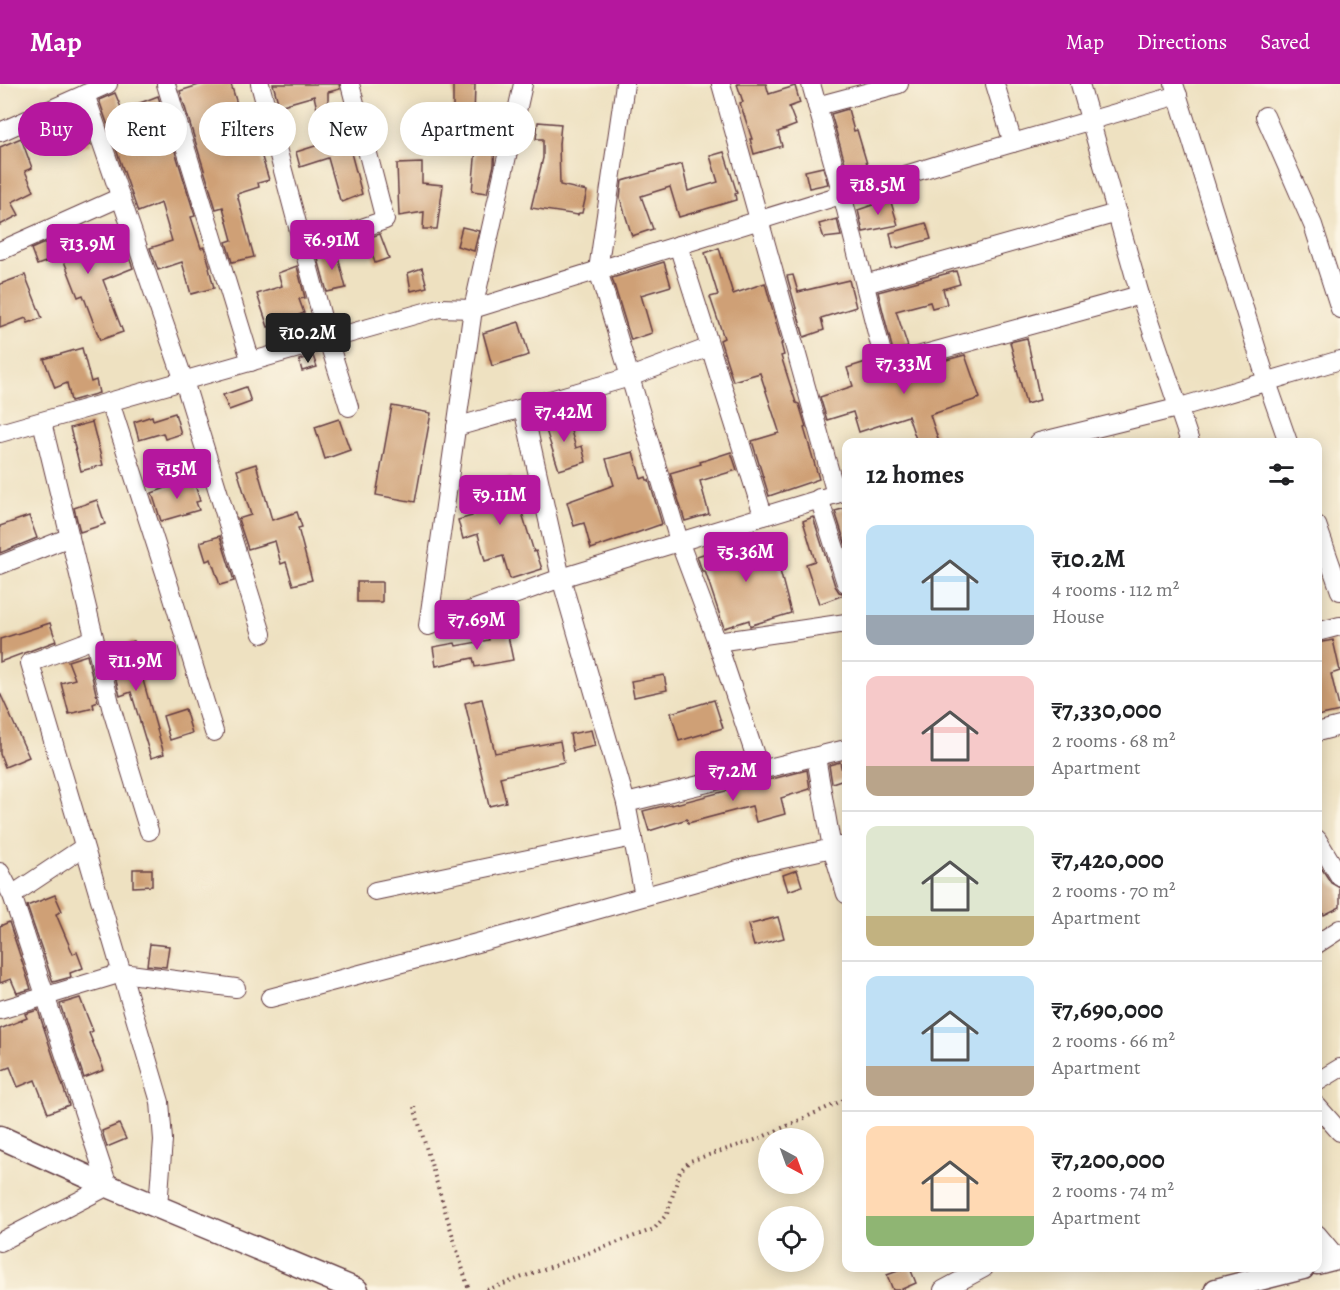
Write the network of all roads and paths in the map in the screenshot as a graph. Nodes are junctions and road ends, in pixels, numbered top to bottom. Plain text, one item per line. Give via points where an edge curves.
1 (108, 84) edge
2 (166, 84) edge
3 (260, 84) edge
4 (350, 84) edge
5 (523, 84) edge
6 (625, 84) edge
7 (721, 84) edge
8 (811, 84) edge
9 (899, 84) edge
10 (995, 84) edge
11 (1080, 84) edge
12 (1176, 89) edge
13 (85, 94) junction
14 (818, 106) junction
15 (1265, 116) dead end
16 (1090, 120) junction
17 (0, 132) edge
18 (1013, 143) junction
19 (842, 194) junction
20 (121, 197) junction
21 (1116, 213) junction
22 (758, 220) junction
23 (678, 245) junction
24 (304, 248) junction
25 (0, 251) edge
26 (1333, 262) edge
27 (598, 270) junction
28 (865, 285) junction
29 (1140, 295) junction
30 (473, 309) junction
31 (1340, 309) edge
32 (328, 340) junction
33 (710, 347) junction
34 (1340, 360) edge
35 (251, 362) junction
36 (630, 377) junction
37 (184, 381) junction
38 (1267, 382) junction
39 (110, 402) junction
40 (349, 407) dead end
41 (523, 408) junction
42 (1177, 408) junction
43 (42, 422) junction
44 (456, 427) junction
45 (0, 433) edge
46 (1055, 438) edge
47 (1188, 438) edge
48 (1287, 438) edge
49 (834, 494) edge
50 (763, 515) junction
51 (70, 537) junction
52 (1322, 539) edge
53 (679, 541) junction
54 (842, 553) edge
55 (0, 565) edge
56 (561, 578) junction
57 (1340, 591) edge
58 (842, 624) edge
59 (1340, 626) edge
60 (1322, 631) edge
61 (262, 634) dead end
62 (94, 639) junction
63 (717, 642) junction
64 (1340, 726) edge
65 (1322, 731) edge
66 (214, 732) dead end
67 (842, 750) edge
68 (816, 757) junction
69 (760, 770) junction
70 (626, 803) junction
71 (149, 831) dead end
72 (633, 837) junction
73 (839, 846) edge
74 (84, 847) junction
75 (1322, 847) edge
76 (842, 867) edge
77 (0, 872) edge
78 (1340, 877) edge
79 (375, 891) dead end
80 (12, 895) junction
81 (644, 896) junction
82 (1340, 929) edge
83 (1322, 941) edge
84 (122, 973) junction
85 (236, 988) dead end
86 (45, 996) junction
87 (270, 998) dead end
88 (0, 1010) edge
89 (1340, 1068) edge
90 (1322, 1079) edge
91 (842, 1101) edge
92 (414, 1107) dead end
93 (1322, 1112) edge
94 (1340, 1132) edge
95 (0, 1137) edge
96 (108, 1186) junction
97 (158, 1207) junction
98 (0, 1242) edge
99 (1322, 1243) edge
100 (1331, 1259) edge
101 (973, 1272) edge
102 (1287, 1272) edge
103 (357, 1290) edge
104 (469, 1290) edge
105 (487, 1290) edge
106 (943, 1290) edge
107 (1216, 1290) edge

1 - 13 street
2 - 35 street
3 - 24 street
4 - 24 street via 385,220
5 - 30 street
6 - 27 street
7 - 22 street
8 - 14 street
9 - 14 street
10 - 18 street
11 - 16 street
12 - 16 street
12 - 38 street
13 - 17 street
13 - 20 street
14 - 19 street
15 - 26 street
16 - 18 street
16 - 21 street
18 - 19 street
19 - 22 street
19 - 28 street
20 - 25 street
20 - 37 street
21 - 28 street
21 - 29 street
22 - 23 street
22 - 49 street
23 - 27 street
23 - 33 street
24 - 32 street
26 - 31 street
27 - 30 street
27 - 36 street
28 - 29 street via 885,365
29 - 42 street
30 - 32 street via 439,308
30 - 44 street
32 - 35 street
32 - 40 street
33 - 36 street
33 - 50 street
34 - 38 street
35 - 37 street
36 - 41 street
36 - 53 street
37 - 39 street
37 - 61 street
38 - 42 street
38 - 48 street
39 - 43 street
39 - 66 street
41 - 44 street
41 - 56 street
42 - 46 street
42 - 47 street
43 - 45 street
43 - 51 street
44 - 56 street via 428,626
49 - 50 street
49 - 54 street
50 - 53 street
51 - 55 street
51 - 62 street
52 - 57 street
53 - 56 street
53 - 63 street
56 - 70 street
58 - 63 street
59 - 60 street
62 - 71 street
62 - 74 street via 30,663
63 - 69 street
64 - 65 street
67 - 68 street
68 - 69 street
68 - 73 street
69 - 70 street
70 - 72 street
72 - 79 street
72 - 81 street
73 - 76 street
73 - 81 street
74 - 80 street
74 - 84 street
75 - 78 street
77 - 80 street
80 - 86 street
81 - 87 street
82 - 83 street
84 - 85 street
84 - 86 street
84 - 97 street via 160,1102 163,1140
86 - 88 street
86 - 96 street
89 - 90 street
91 - 105 path via 758,1139 690,1161 680,1171 667,1214 654,1229
92 - 104 path
93 - 94 street
95 - 96 street
96 - 97 street
96 - 98 street
97 - 103 street
99 - 100 street
101 - 106 street
102 - 107 street

